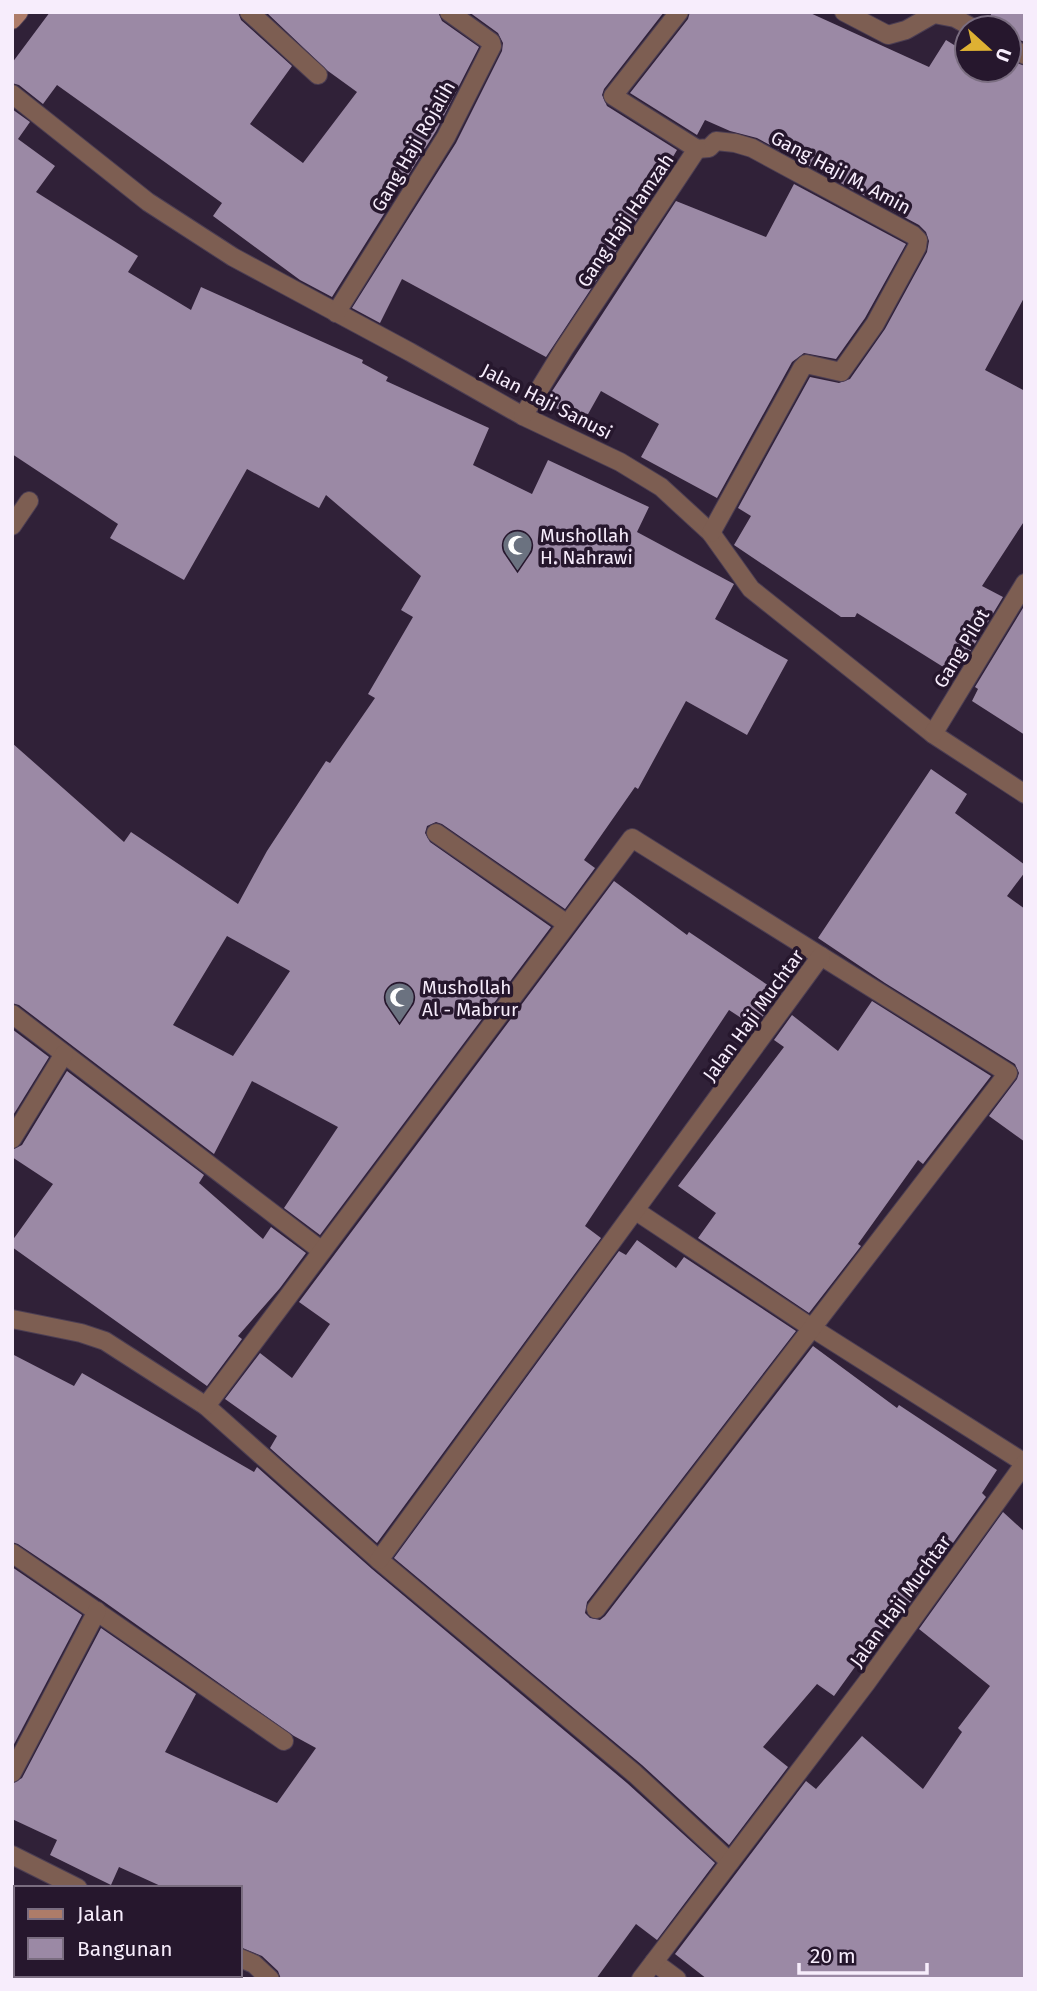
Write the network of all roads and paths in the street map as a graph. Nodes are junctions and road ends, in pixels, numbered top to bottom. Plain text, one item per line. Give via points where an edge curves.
1 (19, 12) edge
2 (249, 12) edge
3 (449, 12) edge
4 (679, 12) edge
5 (844, 12) edge
6 (953, 17) edge
7 (12, 20) edge
8 (318, 75) dead end
9 (12, 94) edge
10 (697, 149) junction
11 (336, 313) junction
12 (523, 416) junction
13 (29, 501) dead end
14 (12, 526) edge
15 (711, 533) junction
16 (1025, 583) edge
17 (933, 734) junction
18 (1025, 794) edge
19 (436, 834) dead end
20 (567, 924) junction
21 (821, 956) junction
22 (12, 1014) edge
23 (64, 1054) junction
24 (12, 1139) edge
25 (636, 1211) junction
26 (322, 1251) junction
27 (12, 1319) edge
28 (812, 1328) junction
29 (206, 1406) junction
30 (1025, 1463) edge
31 (12, 1553) edge
32 (379, 1560) junction
33 (596, 1609) dead end
34 (97, 1611) junction
35 (284, 1741) dead end
36 (12, 1773) edge
37 (12, 1855) edge
38 (730, 1862) junction
39 (74, 1886) edge
40 (242, 1959) edge
41 (654, 1962) junction
42 (270, 1979) edge
43 (641, 1979) edge
44 (677, 1979) edge

1 - 7 street
2 - 8 street
3 - 11 street, Gang Haji Rojalih via 492,46 446,136
4 - 10 street, Gang Haji Hamzah via 613,96
5 - 6 street via 888,35 934,14
9 - 11 street, Jalan Haji Sanusi via 148,202 233,257
10 - 12 street, Gang Haji Hamzah
10 - 15 street, Gang Haji M. Amin via 709,148 716,141 752,148 918,240 875,324 841,372 806,364 802,368
11 - 12 street, Jalan Haji Sanusi
12 - 15 street, Jalan Haji Sanusi via 661,487
13 - 14 street
15 - 17 street, Jalan Haji Sanusi via 751,589
16 - 17 street, Gang Pilot
17 - 18 street, Jalan Haji Sanusi
19 - 20 street
20 - 21 street, Jalan Haji Muchtar via 632,838
20 - 26 street
21 - 25 street, Jalan Haji Muchtar
21 - 28 street via 1007,1073
22 - 23 street
23 - 24 street
23 - 26 street
25 - 28 street, Jalan Haji Muchtar
25 - 32 street, Jalan Haji Muchtar
26 - 29 street
27 - 29 street via 105,1341
28 - 30 street, Jalan Haji Muchtar
28 - 33 street
29 - 32 street
30 - 38 street, Jalan Haji Muchtar
31 - 34 street
32 - 38 street via 635,1774
34 - 35 street
34 - 36 street
37 - 39 street
38 - 41 street, Jalan Haji Muchtar
40 - 42 street
41 - 43 street, Jalan Haji Muchtar
41 - 44 street

